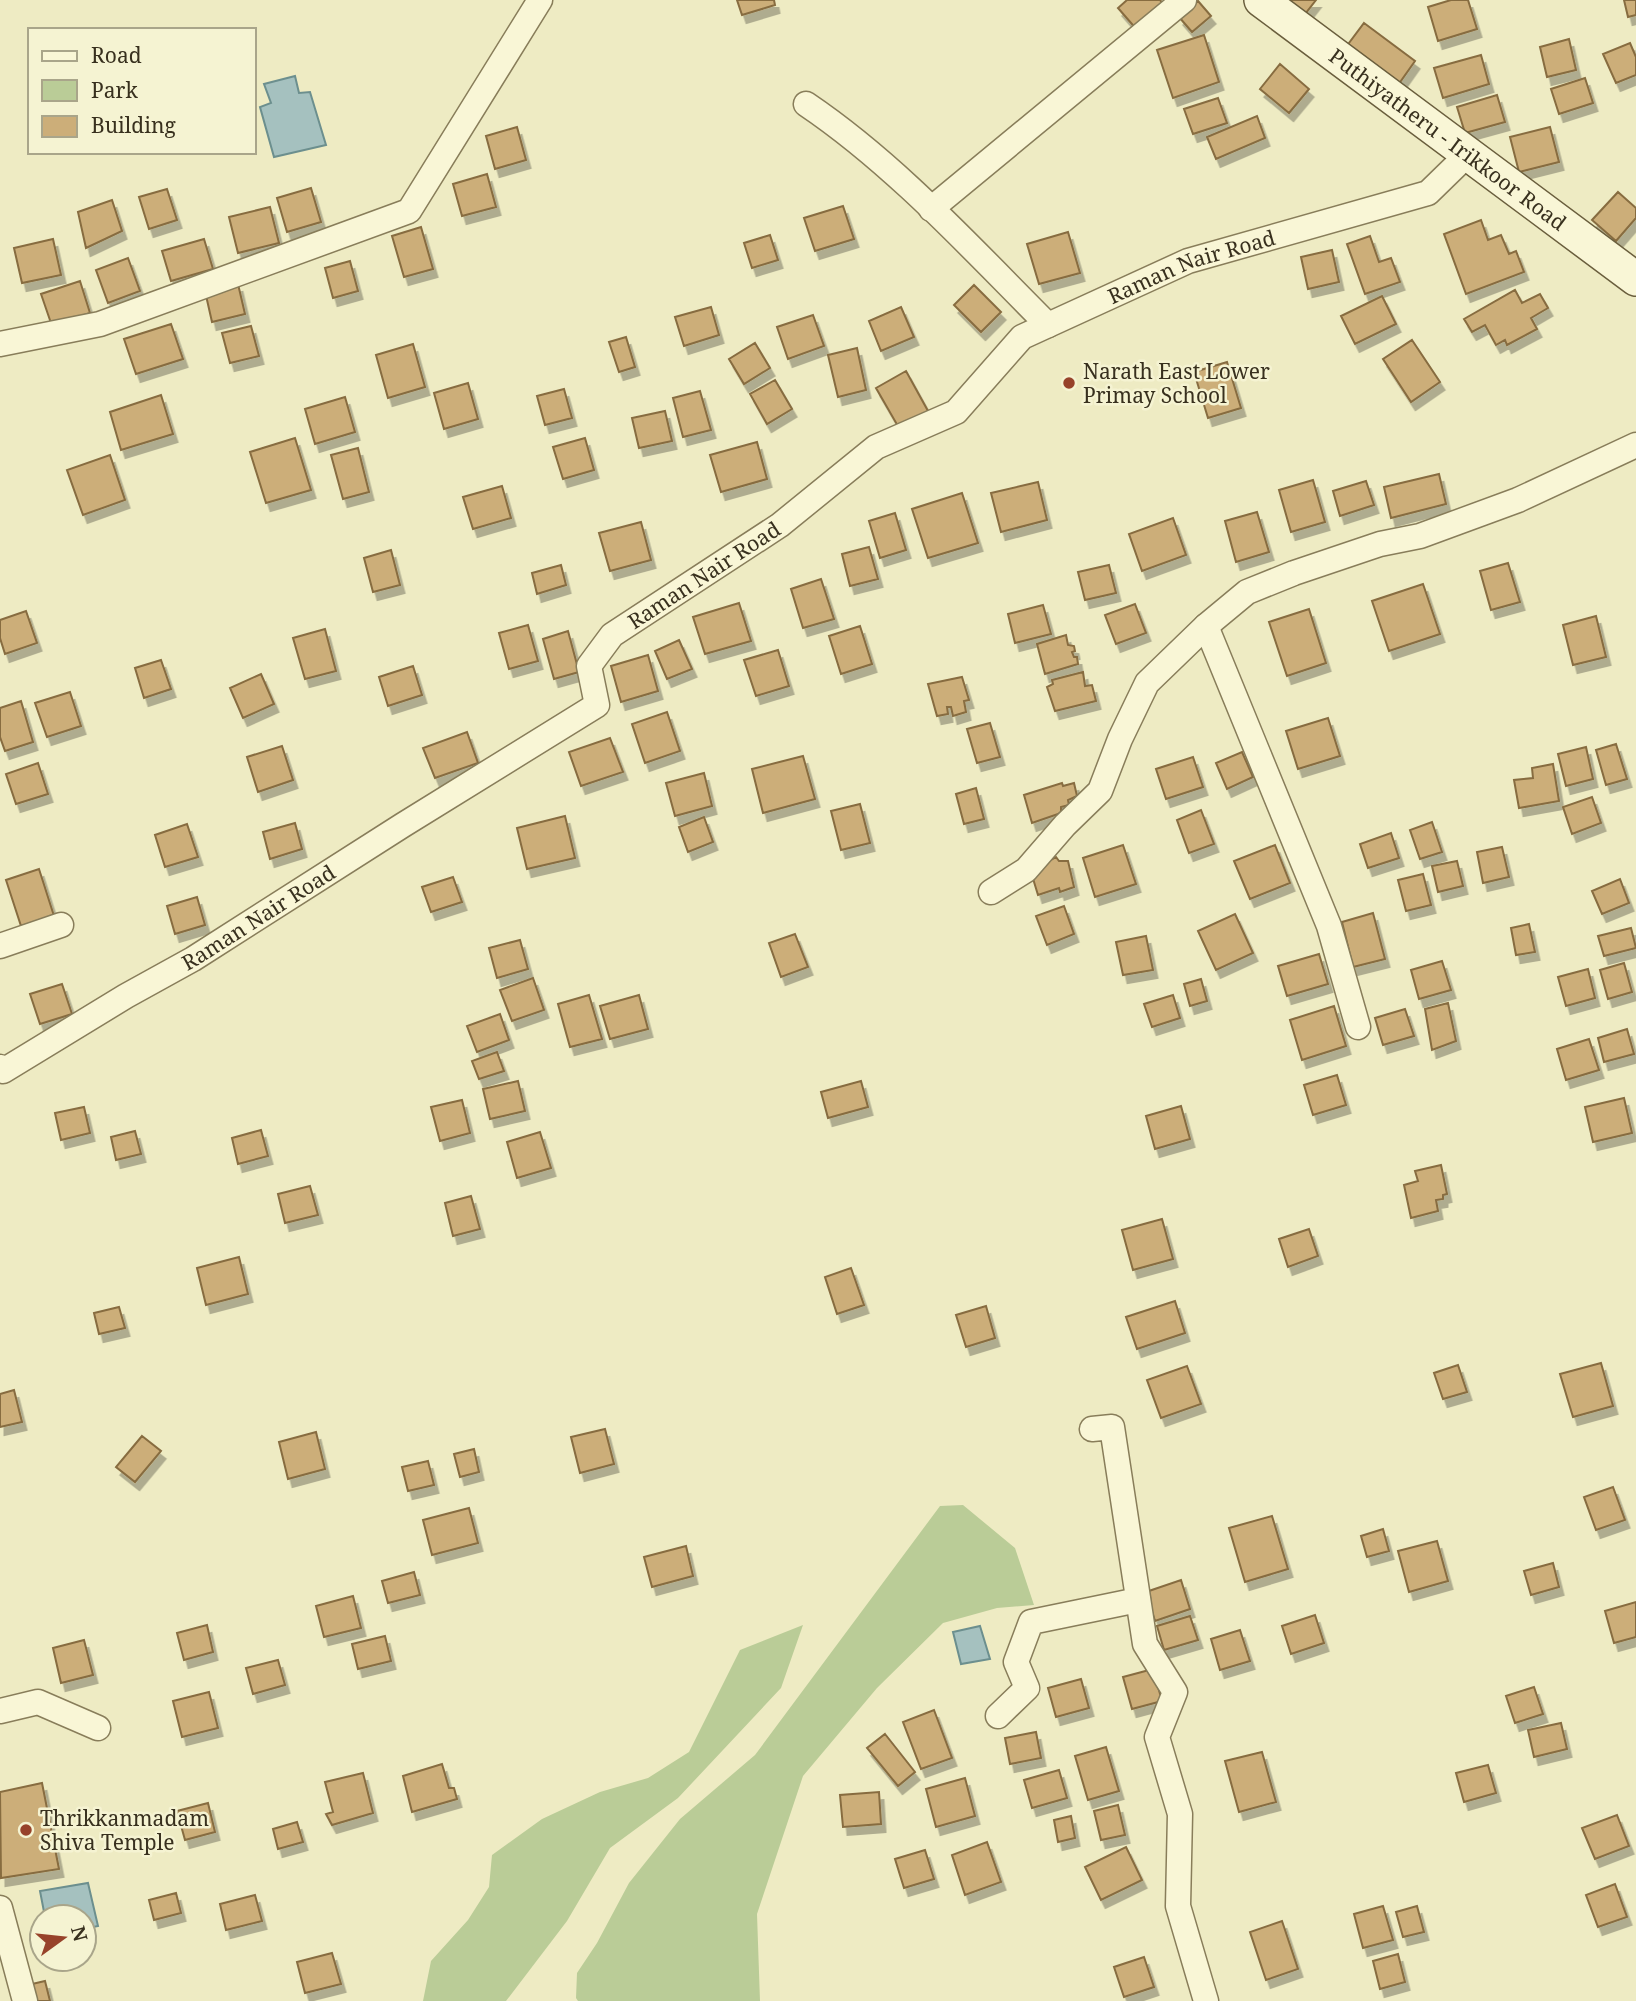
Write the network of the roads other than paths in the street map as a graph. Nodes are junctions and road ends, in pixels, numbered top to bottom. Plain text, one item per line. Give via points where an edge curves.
1 (540, 0) edge
2 (1184, 0) edge
3 (1261, 0) edge
4 (806, 104) dead end
5 (1468, 155) junction
6 (932, 209) junction
7 (1636, 279) edge
8 (1048, 325) junction
9 (0, 344) edge
10 (1636, 445) edge
11 (1206, 626) junction
12 (991, 892) dead end
13 (61, 925) dead end
14 (0, 946) edge
15 (1358, 1027) dead end
16 (0, 1067) edge
17 (1092, 1429) dead end
18 (1138, 1600) junction
19 (0, 1711) edge
20 (998, 1716) dead end
21 (98, 1728) dead end
22 (0, 1908) edge
23 (25, 2001) edge
24 (1206, 2001) edge

1 - 9 street via 409,211 100,324
2 - 6 street
3 - 5 main road, Puthiyatheru - Irikkoor Road
4 - 6 street via 840,127
5 - 7 main road, Puthiyatheru - Irikkoor Road
5 - 8 street, Raman Nair Road via 1428,193 1188,261
6 - 8 street
8 - 16 street, Raman Nair Road via 1022,337 956,412 876,447 780,525 612,635 589,666 597,705 193,959 3,1071
10 - 11 street via 1518,500 1247,592
11 - 12 street via 1147,682 1100,791 1026,870
11 - 15 street via 1329,926
13 - 14 street
17 - 18 street via 1112,1427
18 - 20 street via 1031,1622 1017,1662 1027,1688
18 - 24 street via 1145,1644 1175,1692 1157,1737 1180,1814 1178,1906
19 - 21 street via 38,1702
22 - 23 street

